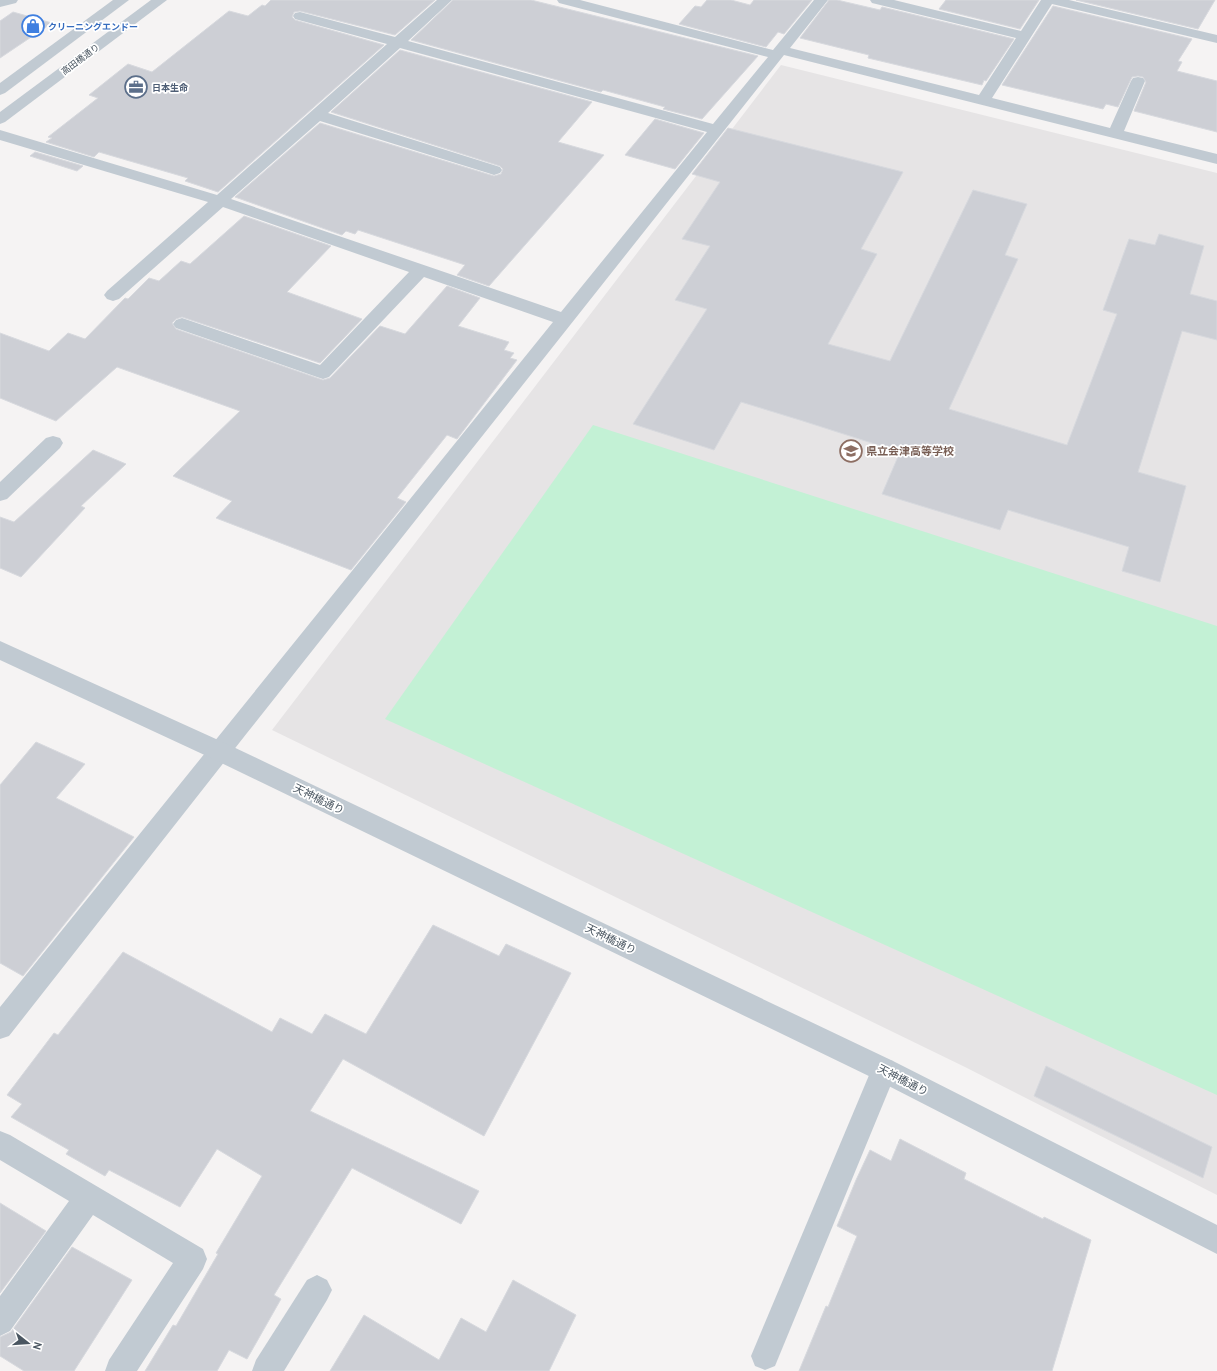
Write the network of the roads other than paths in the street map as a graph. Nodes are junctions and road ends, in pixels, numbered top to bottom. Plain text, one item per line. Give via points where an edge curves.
1 (12, 0) edge
2 (122, 0) edge
3 (160, 0) edge
4 (445, 0) edge
5 (564, 0) edge
6 (821, 0) edge
7 (877, 0) edge
8 (1049, 0) edge
9 (0, 3) edge
10 (300, 16) dead end
11 (1024, 36) junction
12 (1217, 38) edge
13 (399, 42) junction
14 (779, 53) junction
15 (1138, 81) dead end
16 (0, 90) edge
17 (983, 100) junction
18 (317, 115) junction
19 (0, 119) edge
20 (717, 130) junction
21 (1115, 133) junction
22 (0, 135) edge
23 (1217, 159) edge
24 (494, 170) dead end
25 (220, 201) junction
26 (421, 270) junction
27 (114, 295) dead end
28 (565, 320) junction
29 (182, 324) dead end
30 (53, 443) dead end
31 (0, 494) edge
32 (0, 650) edge
33 (219, 751) junction
34 (0, 1027) edge
35 (884, 1070) junction
36 (0, 1144) edge
37 (88, 1198) junction
38 (1217, 1240) edge
39 (317, 1290) dead end
40 (0, 1321) edge
41 (765, 1356) dead end
42 (120, 1371) edge
43 (268, 1371) edge

1 - 9 street
2 - 16 street
3 - 19 street, 高田橋通り
4 - 13 street
5 - 14 street
6 - 14 street
7 - 11 street
8 - 11 street
8 - 12 street
10 - 13 street
11 - 17 street
13 - 18 street
13 - 20 street
14 - 17 street
14 - 20 street
15 - 21 street
17 - 21 street
18 - 24 street
18 - 25 street
20 - 28 street
21 - 23 street
22 - 25 street
25 - 26 street
25 - 27 street
26 - 28 street
26 - 29 street via 323,373
28 - 33 street
30 - 31 street
32 - 33 street, 天神橋通り
33 - 34 street
33 - 35 street, 天神橋通り
35 - 38 street, 天神橋通り
35 - 41 lane
36 - 37 street
37 - 40 street
37 - 42 street via 193,1259
39 - 43 street

